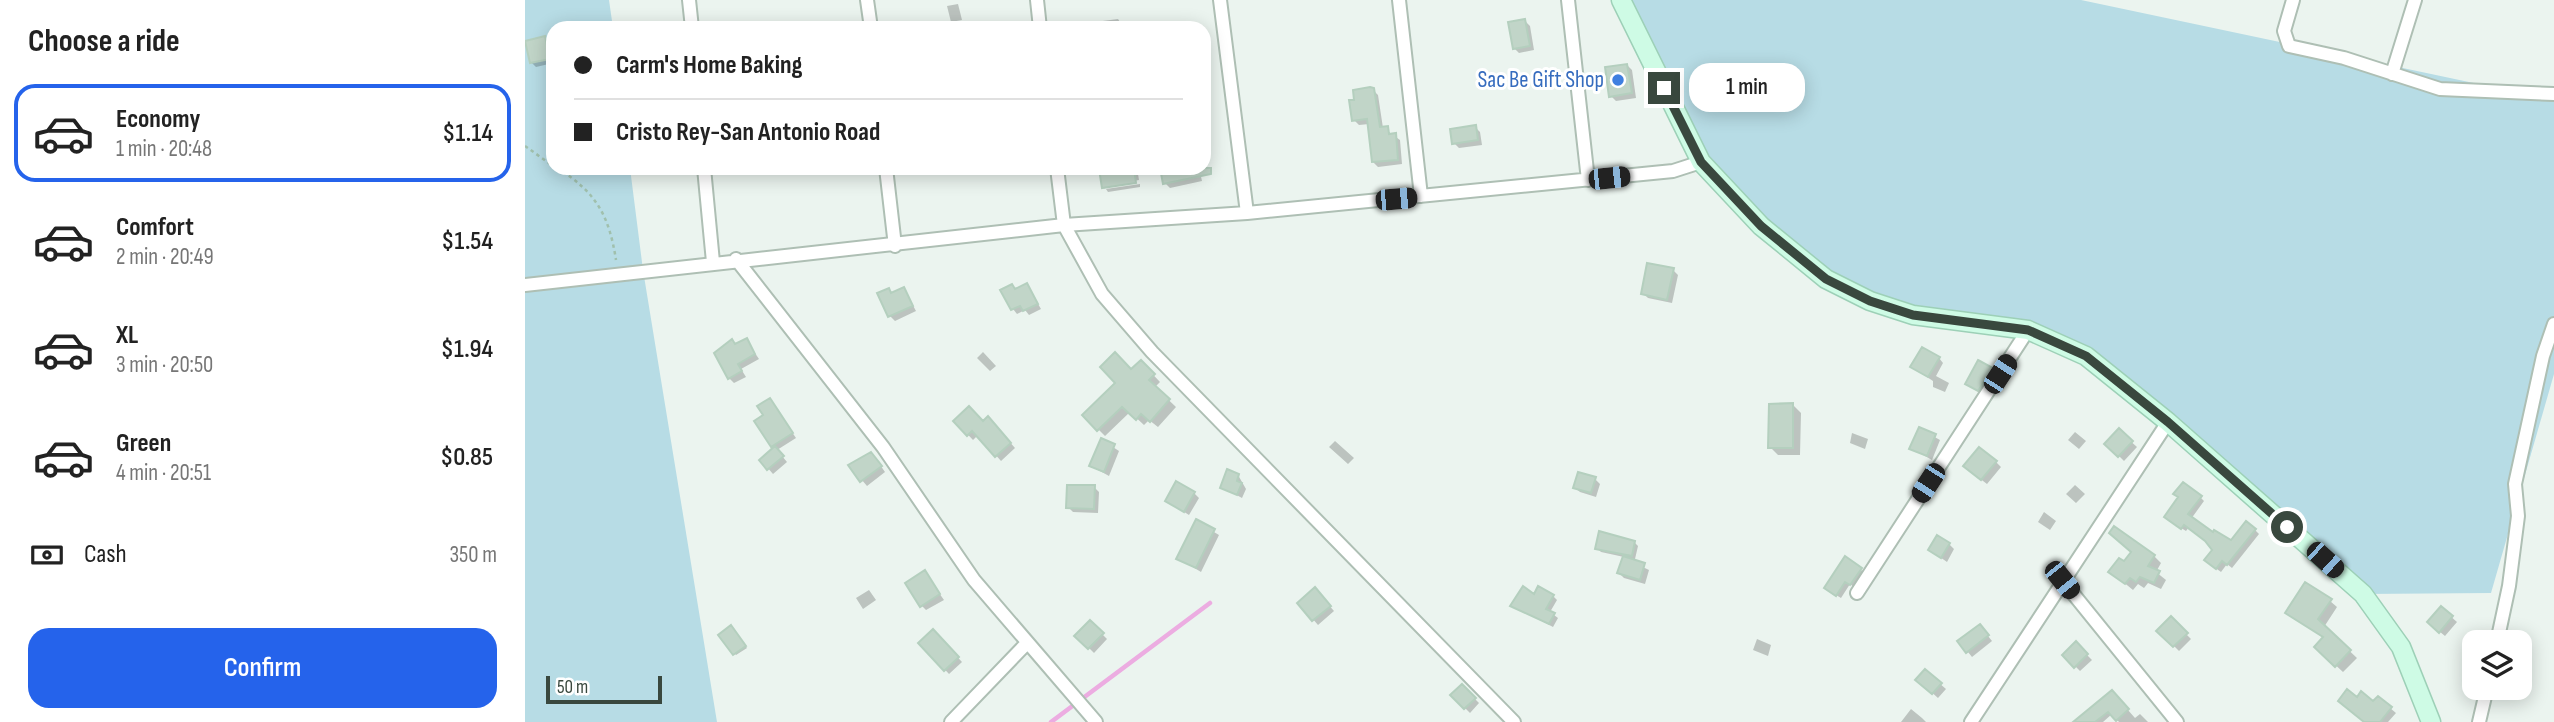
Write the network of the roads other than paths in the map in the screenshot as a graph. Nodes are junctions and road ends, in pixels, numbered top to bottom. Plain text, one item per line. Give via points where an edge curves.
1 (689, 0) edge
2 (867, 0) edge
3 (1037, 0) edge
4 (1220, 0) edge
5 (1399, 0) edge
6 (1568, 0) edge
7 (1621, 0) edge
8 (2293, 0) edge
9 (2416, 0) edge
10 (691, 21) edge
11 (870, 21) edge
12 (1039, 21) edge
13 (2392, 74) junction
14 (2554, 94) edge
15 (1701, 162) junction
16 (705, 175) edge
17 (887, 175) edge
18 (1059, 175) edge
19 (1588, 180) junction
20 (1421, 196) junction
21 (1247, 213) junction
22 (1065, 225) junction
23 (895, 246) junction
24 (736, 259) junction
25 (712, 262) junction
26 (525, 285) edge
27 (2554, 324) edge
28 (2028, 330) junction
29 (2168, 422) junction
30 (2062, 580) junction
31 (1857, 593) dead end
32 (2500, 630) edge
33 (1027, 643) junction
34 (2484, 700) edge
35 (951, 722) edge
36 (1096, 722) edge
37 (1514, 722) edge
38 (1971, 722) edge
39 (2177, 722) edge
40 (2431, 722) edge
41 (2479, 722) edge

1 - 10 street
2 - 11 street
3 - 12 street
4 - 21 street
5 - 20 street
6 - 19 street
7 - 15 main road
8 - 13 street via 2284,31 2289,46
9 - 13 street
13 - 14 street via 2440,89
15 - 19 street via 1674,171
15 - 28 main road via 1761,226 1826,279 1870,301 1913,315
16 - 25 street
17 - 23 street
18 - 22 street
19 - 20 street
20 - 21 street
21 - 22 street
22 - 23 street
22 - 37 street via 1102,294 1152,352
23 - 24 street
24 - 25 street
24 - 33 street via 883,447 974,580
25 - 26 street
27 - 32 street via 2515,484 2518,516
28 - 29 main road via 2086,356
28 - 31 street
29 - 30 street
29 - 40 main road via 2363,594 2401,647
30 - 38 street
30 - 39 street
33 - 35 street
33 - 36 street
34 - 41 street

